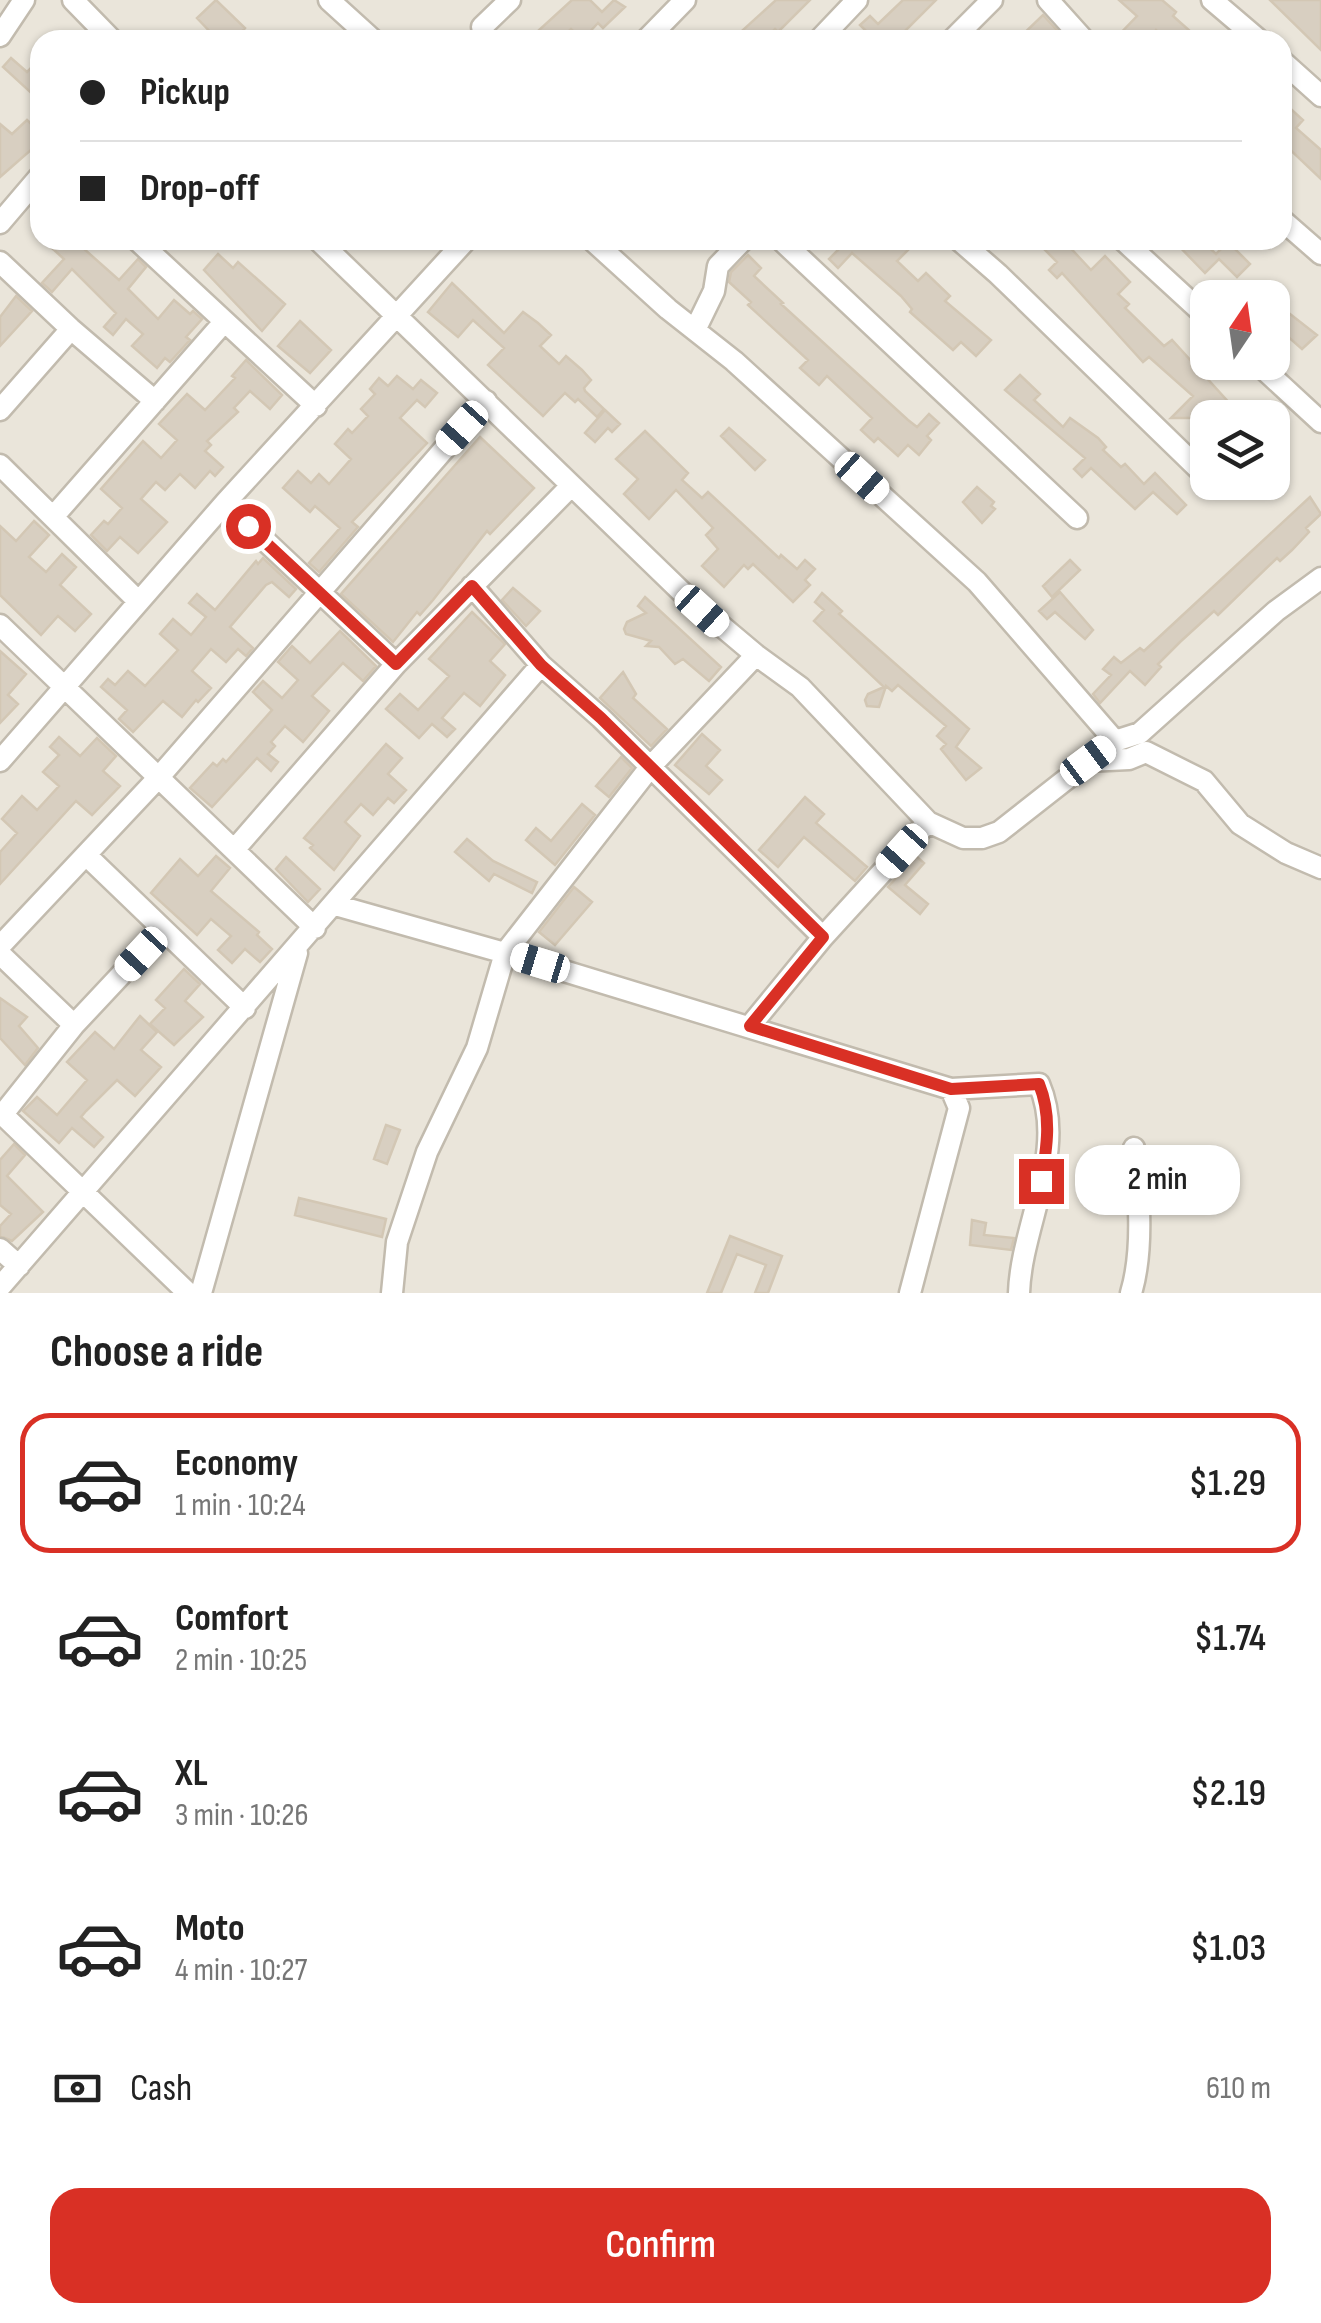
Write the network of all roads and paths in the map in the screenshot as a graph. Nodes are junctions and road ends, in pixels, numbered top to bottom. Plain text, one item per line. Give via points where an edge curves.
1 (24, 0) edge
2 (72, 0) edge
3 (329, 0) edge
4 (510, 0) edge
5 (685, 0) edge
6 (857, 0) edge
7 (992, 0) edge
8 (1048, 0) edge
9 (1212, 0) edge
10 (482, 27) dead end
11 (102, 30) edge
12 (362, 30) edge
13 (656, 30) edge
14 (828, 30) edge
15 (962, 30) edge
16 (1075, 30) edge
17 (1247, 30) edge
18 (0, 36) edge
19 (1292, 69) edge
20 (1321, 96) edge
21 (30, 188) edge
22 (0, 223) edge
23 (1292, 229) edge
24 (148, 250) edge
25 (328, 250) edge
26 (457, 250) edge
27 (603, 250) edge
28 (733, 250) edge
29 (792, 250) edge
30 (970, 250) edge
31 (1134, 250) edge
32 (1321, 254) edge
33 (0, 262) edge
34 (1190, 301) edge
35 (398, 317) junction
36 (224, 322) junction
37 (71, 330) junction
38 (695, 330) junction
39 (1276, 380) edge
40 (155, 401) junction
41 (486, 401) junction
42 (316, 406) junction
43 (0, 410) edge
44 (1321, 422) edge
45 (1190, 461) edge
46 (0, 465) edge
47 (571, 486) junction
48 (225, 504) junction
49 (53, 517) junction
50 (1077, 518) dead end
51 (1321, 578) edge
52 (472, 586) junction
53 (318, 592) junction
54 (138, 602) junction
55 (0, 625) edge
56 (756, 656) junction
57 (396, 664) junction
58 (541, 665) junction
59 (66, 688) junction
60 (1115, 741) junction
61 (1143, 743) junction
62 (0, 761) edge
63 (1088, 761) junction
64 (651, 766) junction
65 (159, 777) junction
66 (928, 822) junction
67 (234, 850) junction
68 (86, 855) junction
69 (1320, 864) edge
70 (335, 905) junction
71 (314, 928) junction
72 (163, 930) junction
73 (823, 937) junction
74 (0, 946) edge
75 (299, 946) junction
76 (505, 953) junction
77 (0, 954) edge
78 (244, 1008) junction
79 (74, 1025) junction
80 (750, 1026) junction
81 (951, 1089) junction
82 (1, 1113) edge
83 (1134, 1148) dead end
84 (83, 1192) junction
85 (0, 1249) edge
86 (19, 1266) junction
87 (0, 1287) edge
88 (188, 1293) edge
89 (201, 1293) edge
90 (392, 1293) edge
91 (910, 1293) edge
92 (1019, 1293) edge
93 (1131, 1293) edge

1 - 18 street
2 - 11 street
3 - 12 street
4 - 10 street
5 - 13 street
6 - 14 street
7 - 15 street
8 - 16 street
9 - 17 street
19 - 20 street
21 - 22 street
23 - 32 street
24 - 36 street
25 - 35 street
26 - 35 street
27 - 38 street
28 - 38 street via 718,266
29 - 50 street
30 - 45 street
31 - 34 street
33 - 37 street
35 - 41 street
35 - 42 street
36 - 40 street
36 - 42 street
37 - 40 street
37 - 43 street
38 - 60 street via 977,582
39 - 44 street
40 - 49 street
41 - 47 street
41 - 53 street
42 - 48 street
46 - 49 street
47 - 52 street
47 - 56 street
48 - 53 street
48 - 54 street
49 - 54 street
51 - 61 street via 1276,611
52 - 57 street
52 - 58 street
53 - 57 street
53 - 65 street
54 - 59 street
55 - 59 street
56 - 64 street
56 - 66 street via 800,687
57 - 67 street
58 - 64 street
58 - 70 street
59 - 62 street
59 - 65 street
60 - 61 street
60 - 63 street
61 - 63 street via 1129,758
61 - 69 street via 1204,781 1240,824 1286,853
63 - 66 street via 991,836 962,838
64 - 73 street
64 - 76 street
65 - 67 street
65 - 68 street
66 - 73 street
67 - 71 street
68 - 72 street
68 - 74 street
70 - 71 street
70 - 76 street
71 - 75 street
72 - 78 street
72 - 79 street
73 - 80 street
75 - 78 street
75 - 89 street
76 - 80 street
76 - 90 street via 476,1048 427,1152 397,1242
77 - 79 street
78 - 84 street
79 - 82 street
80 - 81 street
81 - 91 street via 959,1108
81 - 92 street via 1041,1086 1048,1140
82 - 84 street
83 - 93 street via 1139,1250
84 - 86 street
84 - 88 street
85 - 86 street
86 - 87 street

